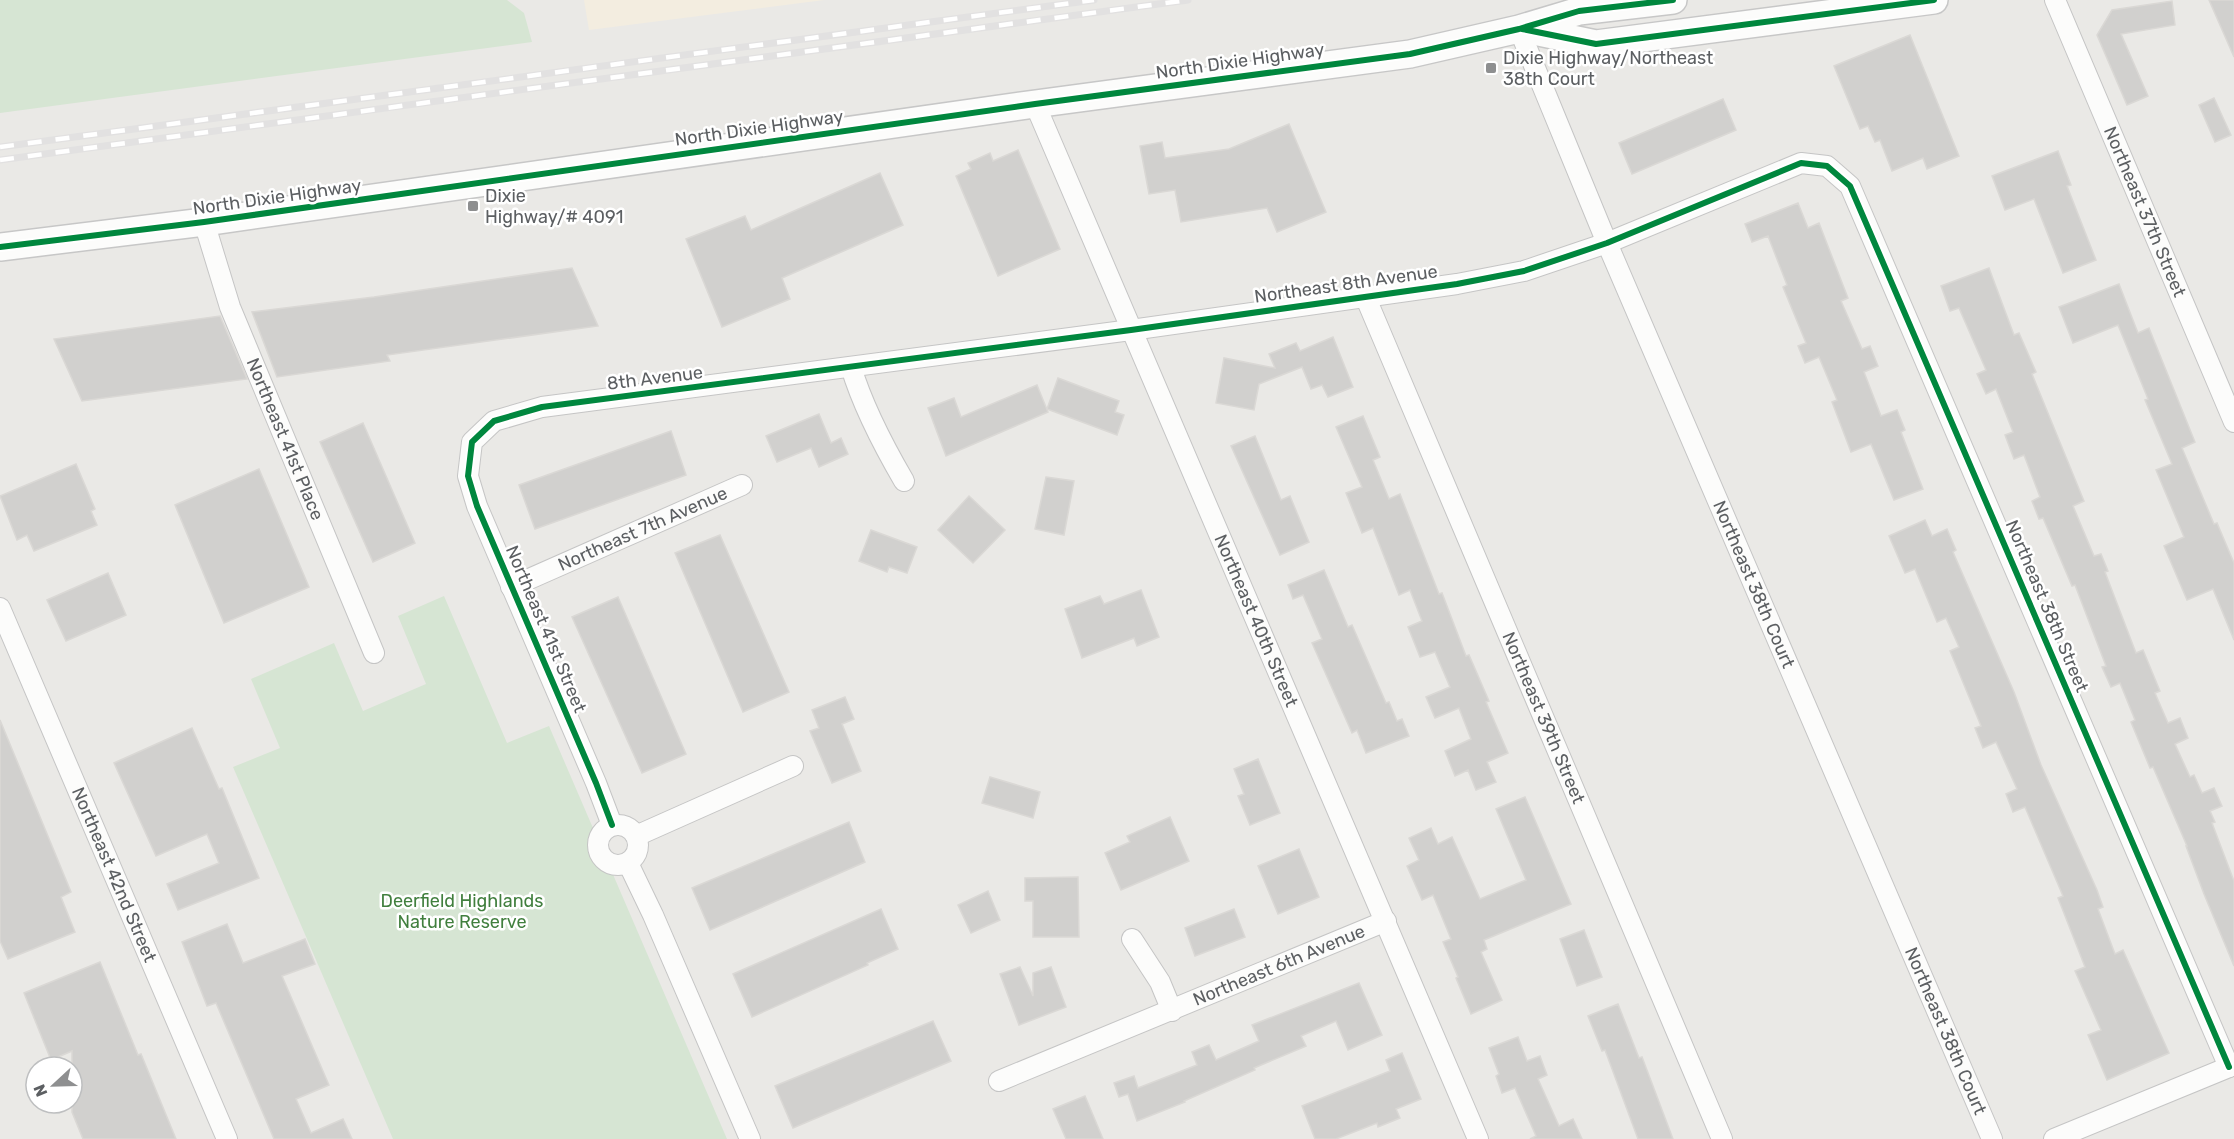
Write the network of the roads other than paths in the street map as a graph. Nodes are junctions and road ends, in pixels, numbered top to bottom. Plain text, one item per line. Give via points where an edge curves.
1 (1673, 0) edge
2 (1934, 0) edge
3 (2055, 0) edge
4 (1520, 28) junction
5 (1035, 104) junction
6 (1827, 166) joint
7 (204, 222) junction
8 (1607, 243) junction
9 (0, 247) edge
10 (1365, 296) junction
11 (1131, 330) junction
12 (851, 367) junction
13 (2234, 422) edge
14 (472, 442) joint
15 (904, 481) dead end
16 (742, 485) dead end
17 (511, 587) junction
18 (0, 608) edge
19 (374, 653) dead end
20 (793, 766) dead end
21 (612, 825) junction
22 (636, 836) junction
23 (628, 863) junction
24 (1386, 921) junction
25 (1132, 939) dead end
26 (1172, 1011) junction
27 (2232, 1066) edge
28 (999, 1082) dead end
29 (1471, 1137) edge
30 (227, 1139) edge
31 (750, 1139) edge
32 (1722, 1139) edge
33 (1992, 1139) edge
34 (2054, 1139) edge

1 - 4 main road, North Dixie Highway via 1579,11
2 - 4 main road, North Dixie Highway via 1596,44
3 - 13 street, Northeast 37th Street
4 - 5 main road, North Dixie Highway via 1410,54
4 - 8 street, Northeast 38th Court
5 - 7 main road, North Dixie Highway
5 - 11 street, Northeast 40th Street
6 - 8 street, Northeast 8th Avenue via 1801,163
6 - 27 street, Northeast 38th Street via 1850,186
7 - 9 main road, North Dixie Highway
7 - 19 street, Northeast 41st Place via 230,307
8 - 10 street, Northeast 8th Avenue via 1524,271
8 - 33 street, Northeast 38th Court
10 - 11 street, Northeast 8th Avenue
10 - 32 street, Northeast 39th Street
11 - 12 street, Northeast 8th Avenue
11 - 24 street, Northeast 40th Street
12 - 14 street, 8th Avenue via 542,407 494,421
12 - 15 street via 882,442
14 - 17 street, Northeast 41st Street via 468,476
16 - 17 street, Northeast 7th Avenue
17 - 21 street, Northeast 41st Street
18 - 30 street, Northeast 42nd Street
20 - 22 street
21 - 22 street via 626,826
21 - 23 street via 599,836 599,853 611,865
22 - 23 street via 638,851
23 - 31 street
24 - 26 street, Northeast 6th Avenue
24 - 29 street, Northeast 40th Street
25 - 26 street, Northeast 6th Avenue via 1160,982
26 - 28 street, Northeast 6th Avenue
27 - 34 street

